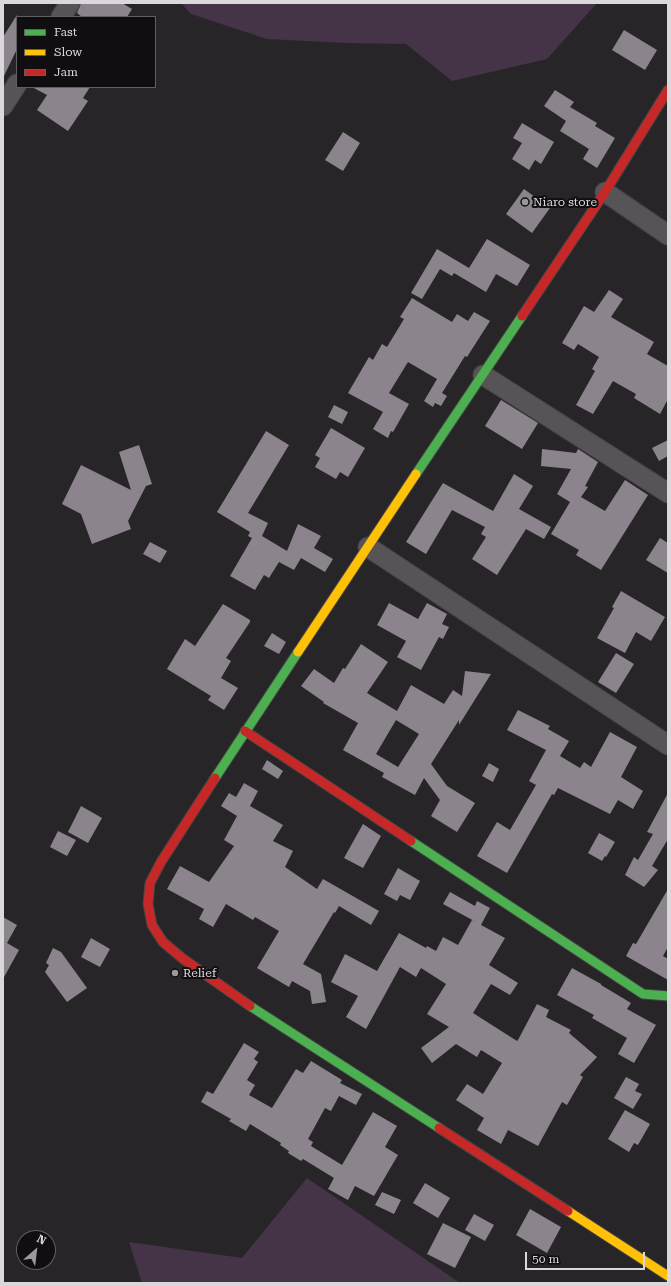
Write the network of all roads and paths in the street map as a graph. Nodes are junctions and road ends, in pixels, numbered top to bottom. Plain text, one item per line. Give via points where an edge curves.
1 (70, 3) edge
2 (62, 16) edge
3 (16, 86) edge
4 (668, 90) edge
5 (3, 106) edge
6 (604, 192) junction
7 (668, 234) edge
8 (483, 376) junction
9 (668, 493) edge
10 (368, 547) junction
11 (245, 730) junction
12 (668, 745) edge
13 (668, 996) edge
14 (668, 1276) edge

1 - 2 street
3 - 5 street
4 - 6 street
6 - 7 street
6 - 8 street
8 - 9 street
8 - 10 street
10 - 11 street
10 - 12 street
11 - 13 street via 643,994
11 - 14 street via 150,883 148,904 152,925 163,942 248,1005

